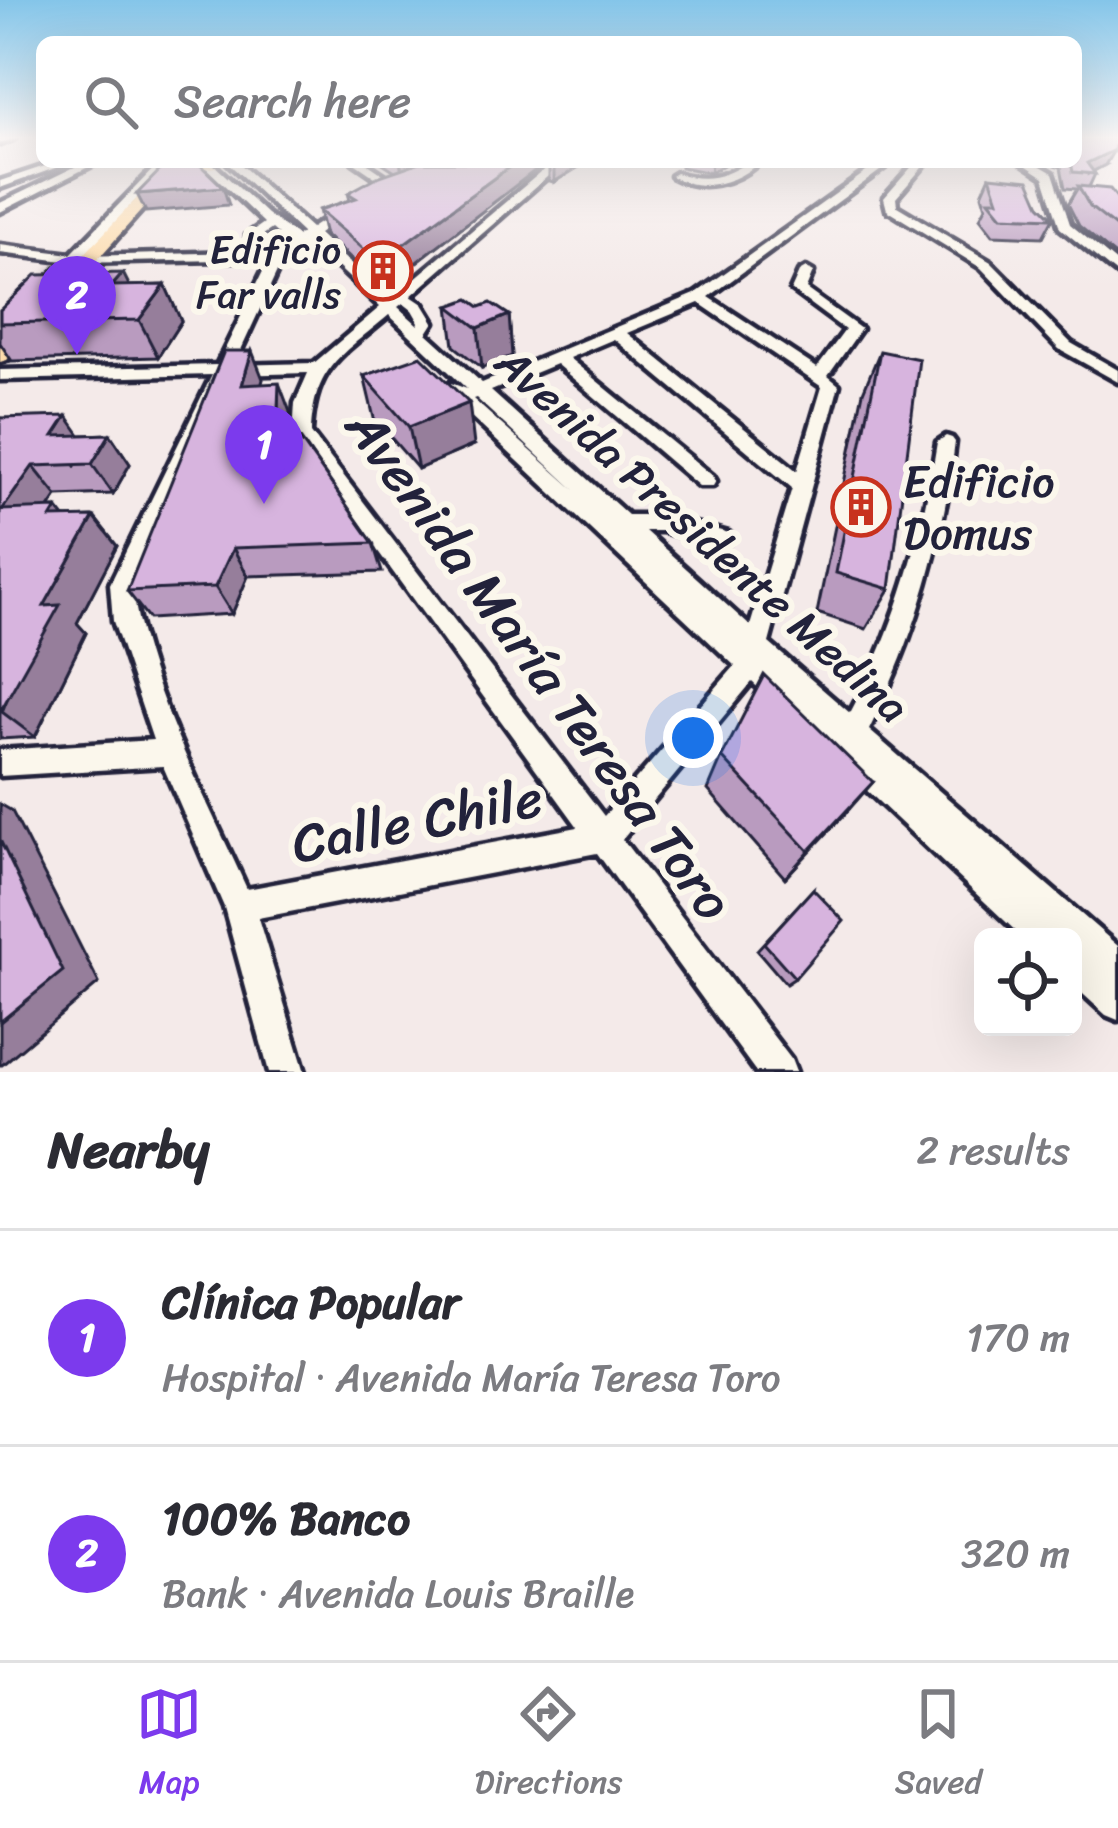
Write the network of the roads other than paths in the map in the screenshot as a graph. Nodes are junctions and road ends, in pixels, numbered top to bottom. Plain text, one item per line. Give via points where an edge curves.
1 (35, 187) edge
2 (144, 187) edge
3 (235, 187) edge
4 (244, 187) edge
5 (254, 187) edge
6 (392, 187) edge
7 (529, 187) edge
8 (852, 187) edge
9 (899, 187) edge
10 (1053, 187) edge
11 (374, 193) edge
12 (1056, 195) junction
13 (1076, 197) edge
14 (357, 203) edge
15 (0, 208) edge
16 (272, 223) junction
17 (298, 237) junction
18 (0, 249) edge
19 (17, 252) junction
20 (278, 255) junction
21 (75, 258) junction
22 (0, 263) edge
23 (1118, 271) edge
24 (806, 272) dead end
25 (399, 294) junction
26 (700, 297) junction
27 (379, 311) junction
28 (0, 326) edge
29 (617, 333) junction
30 (418, 336) junction
31 (0, 338) edge
32 (0, 356) edge
33 (558, 358) junction
34 (318, 368) junction
35 (223, 370) junction
36 (0, 375) edge
37 (820, 376) junction
38 (1118, 377) edge
39 (470, 394) junction
40 (946, 442) dead end
41 (706, 481) dead end
42 (801, 485) junction
43 (622, 523) junction
44 (722, 539) dead end
45 (753, 656) junction
46 (854, 733) junction
47 (171, 752) junction
48 (0, 763) edge
49 (605, 836) junction
50 (239, 906) junction
51 (1037, 928) edge
52 (1118, 968) edge
53 (1082, 970) edge
54 (1118, 1003) edge
55 (286, 1072) edge
56 (778, 1072) edge

1 - 15 street
2 - 21 main road
3 - 16 street, Avenida Presidente Medina
4 - 17 street
5 - 17 street, Avenida Presidente Medina
6 - 11 street
7 - 25 street, Avenida María Teresa Toro
8 - 26 street
9 - 38 street via 891,208 986,265 1065,346
10 - 12 street
12 - 13 street
12 - 23 street via 1064,225
14 - 17 street
16 - 17 street, Avenida Presidente Medina
16 - 17 street via 251,238
17 - 20 street
17 - 27 street, Avenida Presidente Medina
17 - 27 street, Avenida Presidente Medina via 331,257
18 - 19 street
19 - 21 street
19 - 22 street
20 - 21 street
20 - 35 street
21 - 28 main road
21 - 31 street
21 - 32 main road
24 - 37 street via 798,290 853,329
25 - 27 street, Avenida María Teresa Toro
25 - 30 street via 427,322
26 - 29 street
26 - 37 street
27 - 30 street, Avenida Presidente Medina
27 - 34 street, Avenida María Teresa Toro
27 - 39 street, Avenida Presidente Medina
29 - 33 street
29 - 42 street
30 - 39 street, Avenida Presidente Medina
33 - 39 street
33 - 41 street
34 - 35 street
34 - 49 street, Avenida María Teresa Toro via 302,434
35 - 36 street
35 - 47 street via 121,584 125,621
37 - 42 street, Calle Chile via 831,385
39 - 43 street, Avenida Presidente Medina
39 - 45 street, Avenida Presidente Medina
40 - 46 street via 914,605
42 - 45 street, Calle Chile
43 - 44 street via 662,523
43 - 45 street, Avenida Presidente Medina
45 - 46 street, Avenida Presidente Medina
45 - 49 street, Calle Chile
45 - 51 street, Avenida Presidente Medina
46 - 52 street, Avenida Presidente Medina
47 - 48 street
47 - 50 street
49 - 50 street, Calle Chile
49 - 56 street, Avenida María Teresa Toro
50 - 55 street
53 - 54 street

